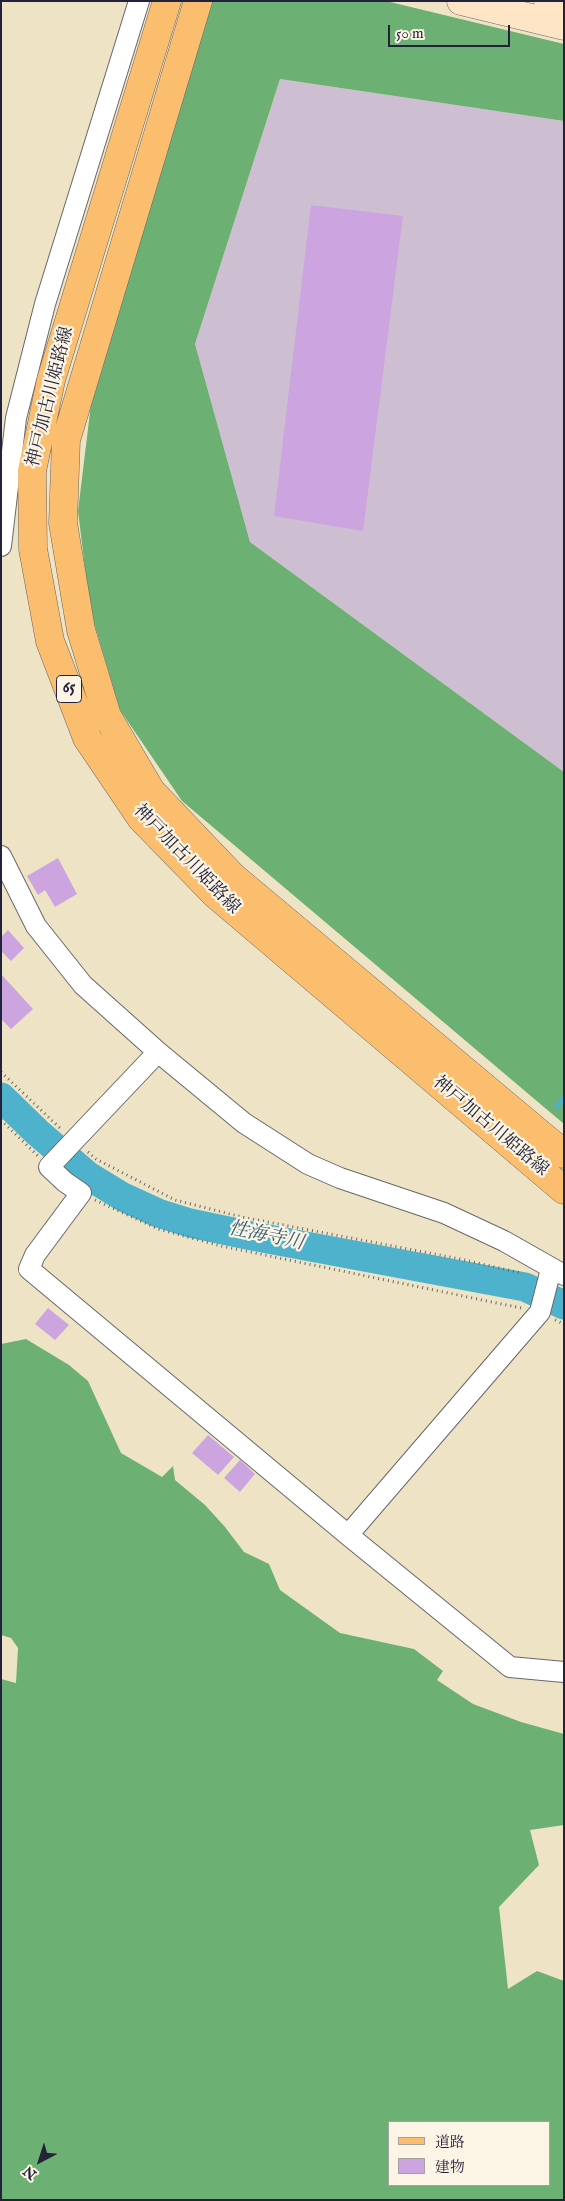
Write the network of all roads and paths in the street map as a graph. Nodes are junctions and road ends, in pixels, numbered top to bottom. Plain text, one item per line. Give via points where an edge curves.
1 (139, 1) edge
2 (167, 1) edge
3 (198, 1) edge
4 (461, 1) edge
5 (548, 1) edge
6 (564, 5) edge
7 (564, 26) edge
8 (1, 546) edge
9 (1, 856) edge
10 (158, 1052) junction
11 (1, 1072) edge
12 (1, 1120) edge
13 (73, 1140) junction
14 (564, 1154) edge
15 (49, 1167) junction
16 (564, 1190) edge
17 (81, 1193) junction
18 (555, 1274) edge
19 (540, 1312) junction
20 (564, 1324) edge
21 (348, 1535) junction
22 (564, 1672) edge

1 - 8 street via 42,314 16,418
2 - 16 main road, 神戸加古川姫路線 / 65 via 51,380 32,471 33,549 50,641 87,738 141,818 214,894
3 - 14 main road, 神戸加古川姫路線 / 65 via 66,440 63,523 81,630 107,716 151,791 232,876
4 - 7 street
5 - 6 street
9 - 10 street via 36,926 83,985
10 - 13 street
10 - 18 street via 244,1123 308,1164 444,1213 504,1241
11 - 13 path
12 - 15 path
13 - 15 street
13 - 18 path via 96,1159 175,1200 242,1217
15 - 17 street
17 - 19 path via 158,1229 221,1246
17 - 21 street via 35,1255 29,1269
18 - 19 street
19 - 20 path
19 - 21 street
21 - 22 street via 510,1667

